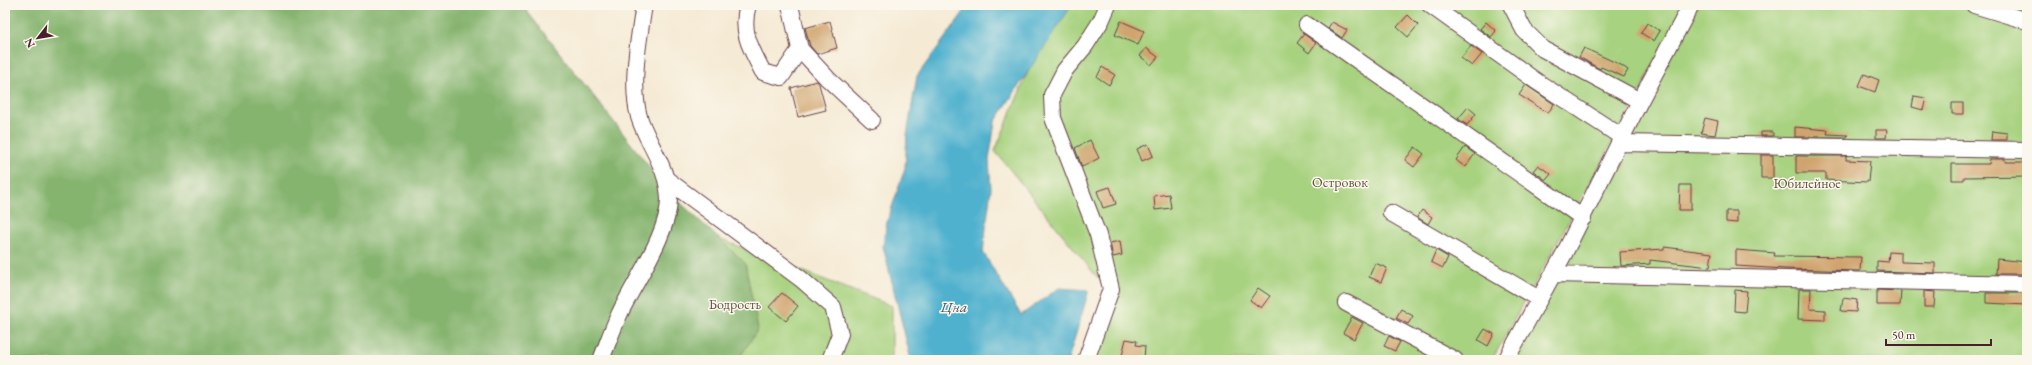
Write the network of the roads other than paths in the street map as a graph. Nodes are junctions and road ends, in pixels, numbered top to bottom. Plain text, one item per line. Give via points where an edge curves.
1 (644, 5) edge
2 (748, 5) edge
3 (790, 5) edge
4 (1108, 5) edge
5 (1430, 5) edge
6 (1511, 5) edge
7 (1691, 5) edge
8 (1974, 5) edge
9 (2027, 21) edge
10 (1307, 25) dead end
11 (800, 49) junction
12 (1640, 101) junction
13 (872, 120) dead end
14 (1621, 140) junction
15 (2027, 150) edge
16 (666, 180) junction
17 (1392, 213) dead end
18 (1583, 218) junction
19 (1554, 274) junction
20 (2027, 284) edge
21 (1539, 298) junction
22 (1346, 302) dead end
23 (601, 360) edge
24 (830, 360) edge
25 (1086, 360) edge
26 (1455, 360) edge
27 (1506, 360) edge

1 - 16 street via 639,37 636,101 649,141 666,174
2 - 11 street via 744,19 748,44 763,72 781,77
3 - 11 street
4 - 25 street via 1101,21 1065,70 1052,95 1053,118 1098,235 1111,289
5 - 14 street
6 - 12 street via 1524,30 1543,49
7 - 12 street
8 - 9 street
10 - 18 street
11 - 13 street via 828,80
12 - 14 street
14 - 15 street
14 - 18 street
16 - 23 street via 669,199 662,231 619,315
16 - 24 street via 801,279 833,307 840,334
17 - 21 street
18 - 19 street
19 - 20 street
19 - 21 street
21 - 27 street
22 - 26 street

